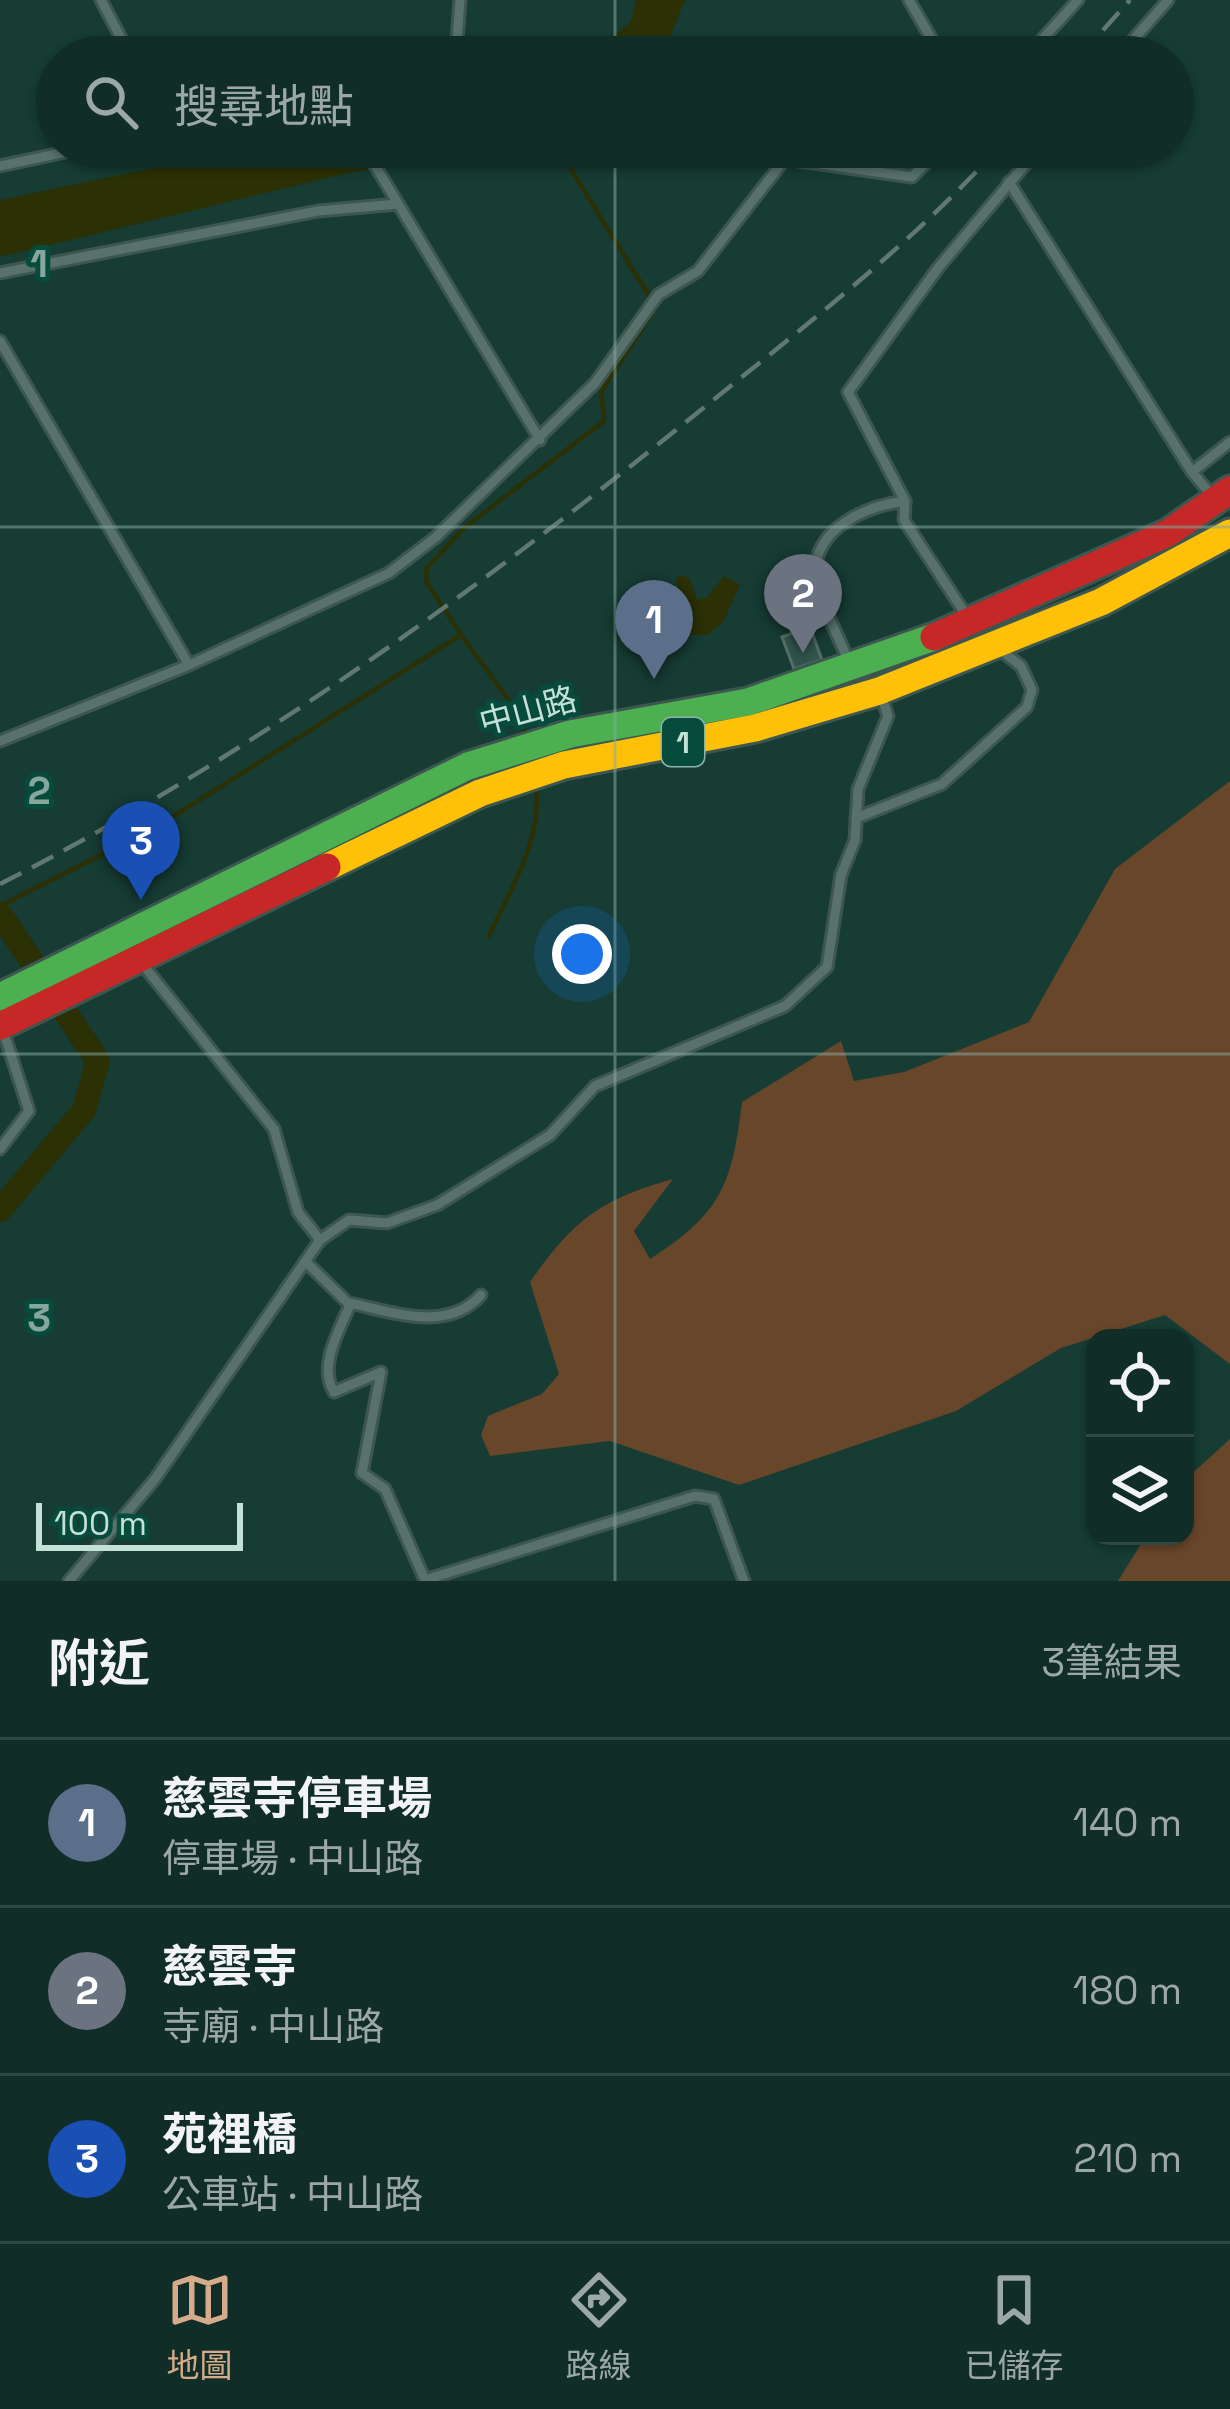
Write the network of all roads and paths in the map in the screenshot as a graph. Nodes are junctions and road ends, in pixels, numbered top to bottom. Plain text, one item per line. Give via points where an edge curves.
1 (101, 0) edge
2 (460, 0) edge
3 (909, 0) edge
4 (1078, 0) edge
5 (1168, 0) edge
6 (120, 36) edge
7 (457, 36) edge
8 (930, 36) edge
9 (1045, 36) edge
10 (1136, 36) edge
11 (36, 158) edge
12 (0, 166) edge
13 (377, 168) edge
14 (778, 168) edge
15 (848, 168) edge
16 (921, 168) edge
17 (1021, 168) edge
18 (1009, 182) junction
19 (397, 201) junction
20 (0, 274) edge
21 (0, 341) edge
22 (540, 440) junction
23 (1230, 442) edge
24 (1192, 472) junction
25 (1223, 496) edge
26 (905, 501) junction
27 (1230, 533) edge
28 (969, 619) junction
29 (996, 646) junction
30 (190, 664) junction
31 (862, 666) junction
32 (879, 691) junction
33 (752, 715) junction
34 (0, 741) edge
35 (856, 818) junction
36 (123, 933) junction
37 (138, 958) junction
38 (0, 997) edge
39 (1, 1025) edge
40 (0, 1149) edge
41 (320, 1240) junction
42 (307, 1263) junction
43 (481, 1295) dead end
44 (349, 1304) junction
45 (69, 1581) edge
46 (744, 1581) edge

1 - 6 lane
2 - 7 lane
3 - 8 lane
4 - 9 lane
5 - 10 lane
11 - 12 lane
13 - 19 lane
14 - 22 lane via 698,271 658,295 595,383
15 - 16 lane via 912,177
17 - 18 lane
18 - 24 lane
18 - 26 lane via 848,392
19 - 20 lane
19 - 22 lane
21 - 30 lane
22 - 30 lane via 389,573
23 - 24 lane
24 - 25 lane
25 - 28 main road, 中山路 / 1 via 1088,572
26 - 28 lane via 904,520
26 - 31 lane via 873,505 844,521 815,575
27 - 29 main road, 中山路 / 1 via 1138,585
28 - 29 lane
28 - 31 main road, 中山路 / 1
29 - 32 main road, 中山路 / 1
29 - 35 lane via 1021,666 1032,690 1027,707 941,784
30 - 34 lane
31 - 32 lane
31 - 33 main road, 中山路 / 1
32 - 33 main road, 中山路 / 1
32 - 35 lane via 888,716 858,789
33 - 36 main road, 中山路 / 1 via 520,746
33 - 37 main road, 中山路 / 1 via 481,793
35 - 41 lane via 827,967 785,1006 595,1086 550,1135 437,1205 387,1223 349,1220
36 - 37 lane
36 - 38 main road, 1
37 - 39 main road, 1
37 - 41 lane via 274,1129 298,1212
39 - 40 lane via 29,1112
41 - 42 lane
42 - 44 lane
42 - 45 lane via 155,1479
43 - 44 lane via 457,1316
44 - 46 lane via 327,1380 340,1394 381,1372 362,1473 386,1489 425,1580 695,1496 714,1499

